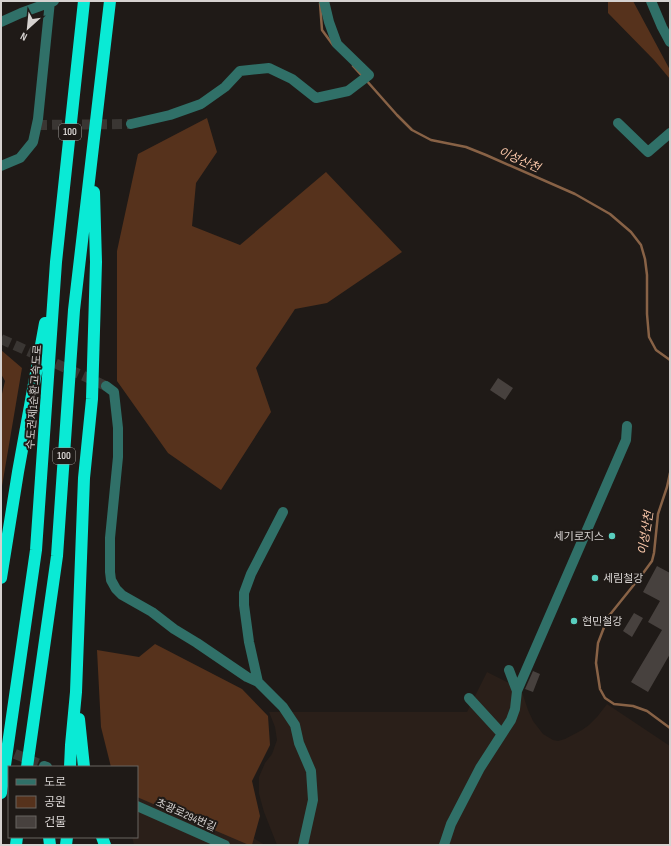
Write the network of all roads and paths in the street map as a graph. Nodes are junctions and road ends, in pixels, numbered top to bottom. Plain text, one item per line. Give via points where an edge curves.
1 (84, 1) edge
2 (110, 1) edge
3 (324, 1) edge
4 (651, 1) edge
5 (51, 2) edge
6 (1, 22) edge
7 (670, 42) edge
8 (618, 123) dead end
9 (131, 124) tunnel mouth
10 (670, 133) edge
11 (93, 144) junction
12 (1, 166) edge
13 (56, 262) junction
14 (106, 386) tunnel mouth
15 (627, 426) dead end
16 (283, 512) dead end
17 (8, 531) junction
18 (1, 548) edge
19 (1, 578) edge
20 (509, 670) dead end
21 (258, 682) junction
22 (517, 691) junction
23 (76, 692) junction
24 (469, 698) dead end
25 (502, 734) junction
26 (27, 766) edge
27 (70, 766) edge
28 (84, 766) edge
29 (1, 793) edge
30 (138, 806) edge
31 (225, 845) edge
32 (303, 845) edge
33 (444, 845) edge

1 - 13 highway, 수도권제1순환고속도로 / 100
2 - 11 highway, 100
3 - 9 street via 337,44 369,75 348,91 316,98 292,79 269,68 240,71 225,87 201,104 170,115
4 - 7 street
5 - 6 street
5 - 12 street via 38,119 32,142 20,158
8 - 10 street via 648,152
11 - 23 highway via 96,262 92,399 84,478
11 - 26 highway, 100 via 74,310 56,556
13 - 17 highway
13 - 29 highway, 수도권제1순환고속도로 / 100 via 36,550
14 - 21 street via 114,392 118,428 118,457 110,538 111,580 122,595
15 - 22 street via 626,440
16 - 21 street via 244,593 249,642
17 - 18 highway
17 - 19 highway
20 - 22 street
21 - 32 street via 283,707 294,725 298,743 311,771 313,800
22 - 25 street via 515,709
23 - 27 highway
23 - 28 highway
24 - 25 street
25 - 33 street via 480,768 451,824
30 - 31 street, 초광로294번길

